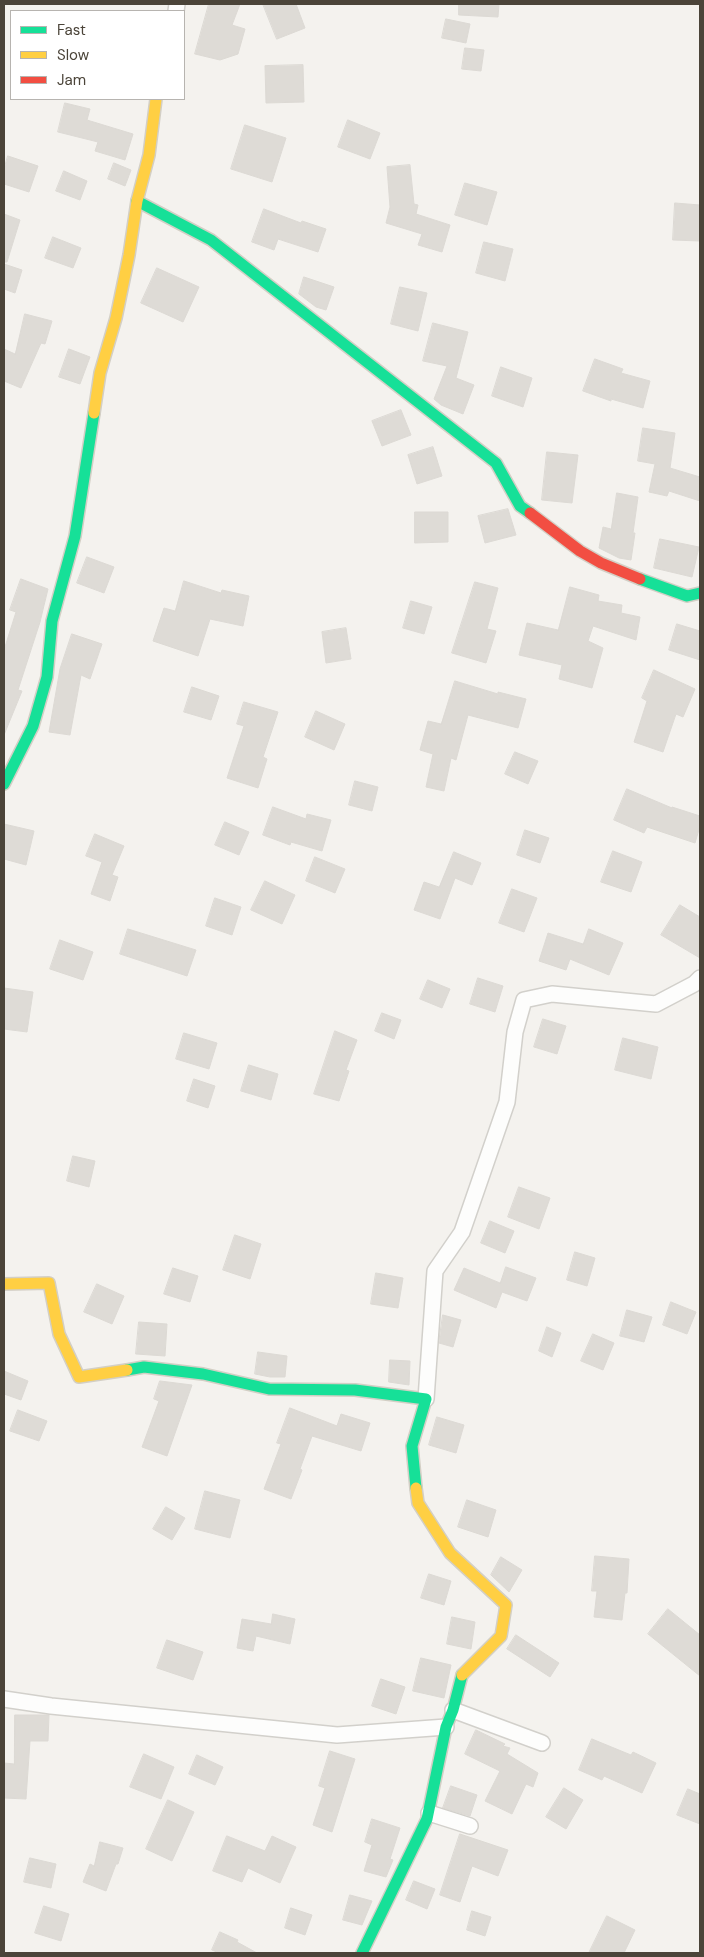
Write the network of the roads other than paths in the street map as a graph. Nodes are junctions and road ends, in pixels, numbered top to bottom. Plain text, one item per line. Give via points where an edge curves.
1 (156, 100) edge
2 (137, 201) junction
3 (700, 594) edge
4 (4, 784) edge
5 (700, 978) edge
6 (4, 1284) edge
7 (426, 1399) junction
8 (4, 1699) edge
9 (453, 1710) junction
10 (446, 1727) junction
11 (542, 1743) dead end
12 (428, 1813) junction
13 (470, 1826) dead end
14 (362, 1953) edge

1 - 2 street via 149,155
2 - 3 street via 211,240 496,462 520,506 580,551 639,579 688,596
2 - 4 street via 116,318 100,373 75,536 52,621 47,677 33,726
5 - 7 street via 656,1004 552,994 524,1000 515,1032 507,1102 462,1232 434,1271
6 - 7 street via 49,1283 59,1334 78,1377 144,1367 203,1374 269,1389 355,1390
7 - 9 street via 412,1446 418,1503 450,1553 506,1605 502,1636 463,1673
8 - 10 street via 337,1735
9 - 10 street
9 - 11 street
10 - 12 street
12 - 13 street
12 - 14 street

